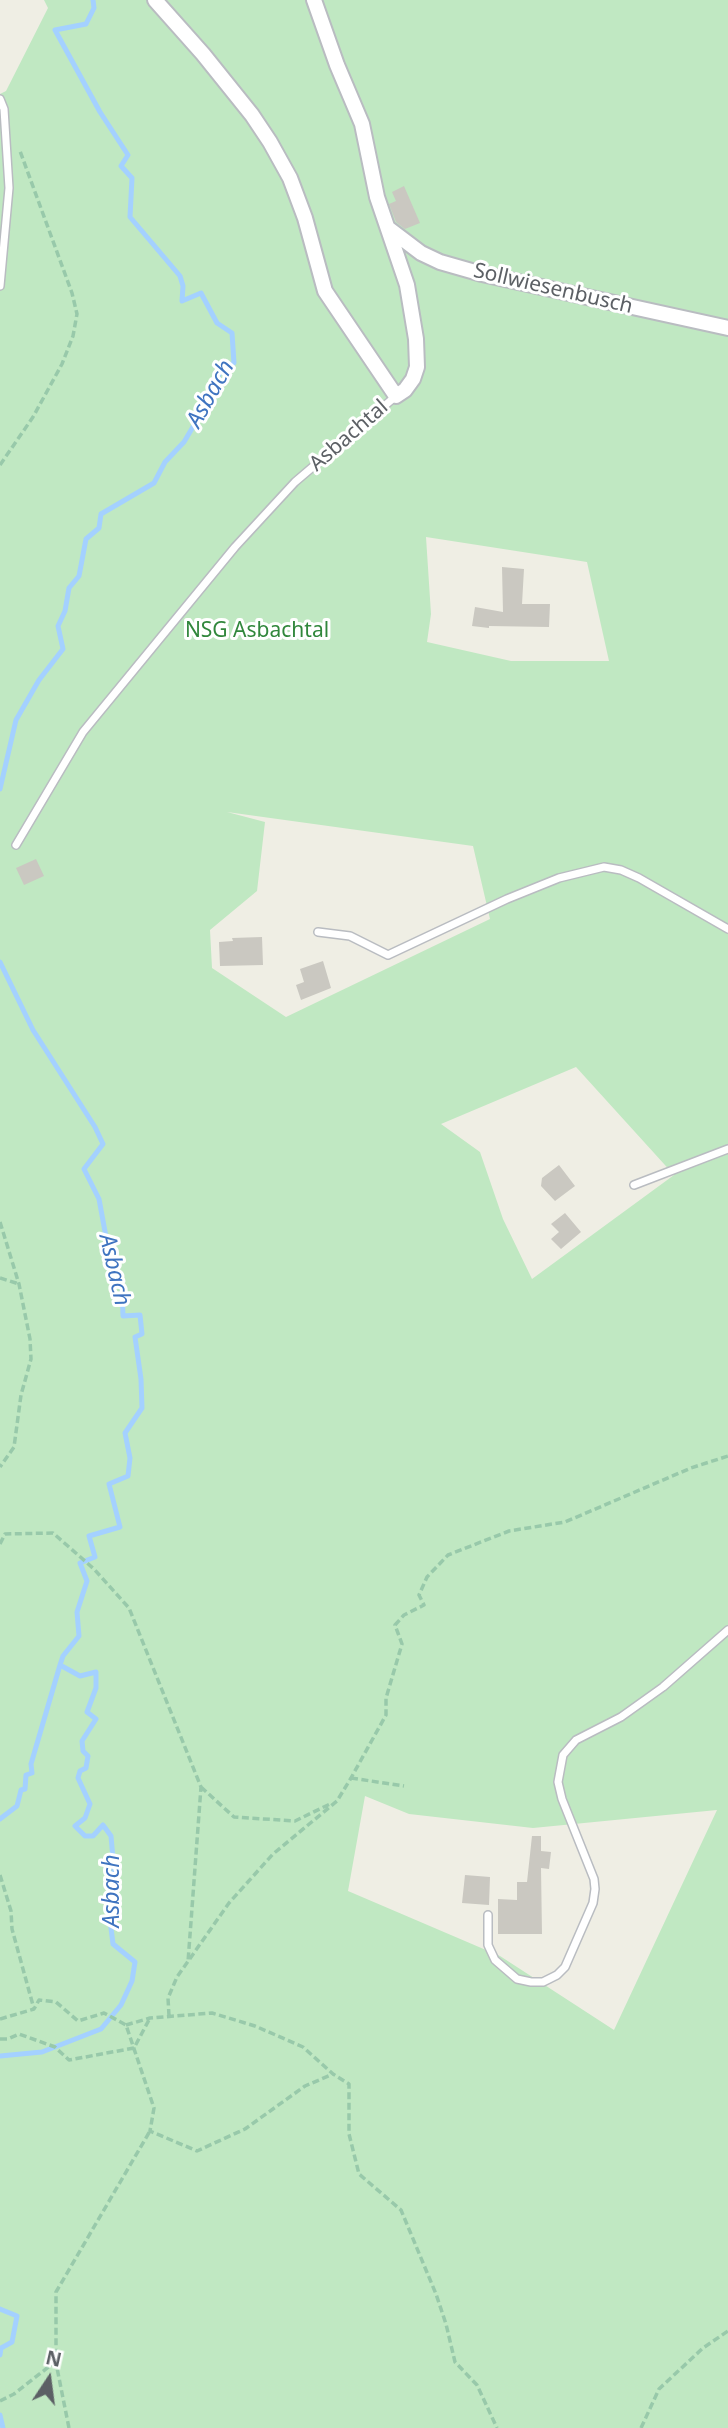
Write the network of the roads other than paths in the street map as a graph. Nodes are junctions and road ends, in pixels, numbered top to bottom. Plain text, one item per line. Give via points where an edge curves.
1 (155, 0) edge
2 (314, 0) edge
3 (0, 99) edge
4 (388, 228) junction
5 (0, 286) edge
6 (728, 328) edge
7 (396, 396) junction
8 (16, 845) dead end
9 (728, 929) edge
10 (318, 932) dead end
11 (728, 1149) edge
12 (634, 1185) dead end
13 (728, 1630) edge
14 (488, 1915) dead end

1 - 7 street, Asbachtal via 270,142 305,218 325,291
2 - 4 street via 359,115
3 - 5 lane via 9,188
4 - 6 street, Sollwiesenbusch via 421,253 451,265
4 - 7 street via 407,285 416,339 413,379
7 - 8 lane, Asbachtal via 295,482 234,547 83,732
9 - 10 lane via 639,878 604,867 559,878 507,899 388,955 350,936
11 - 12 lane
13 - 14 lane via 663,1687 621,1717 576,1740 563,1755 558,1782 562,1799 596,1889 565,1967 543,1982 517,1979 495,1960 488,1945

